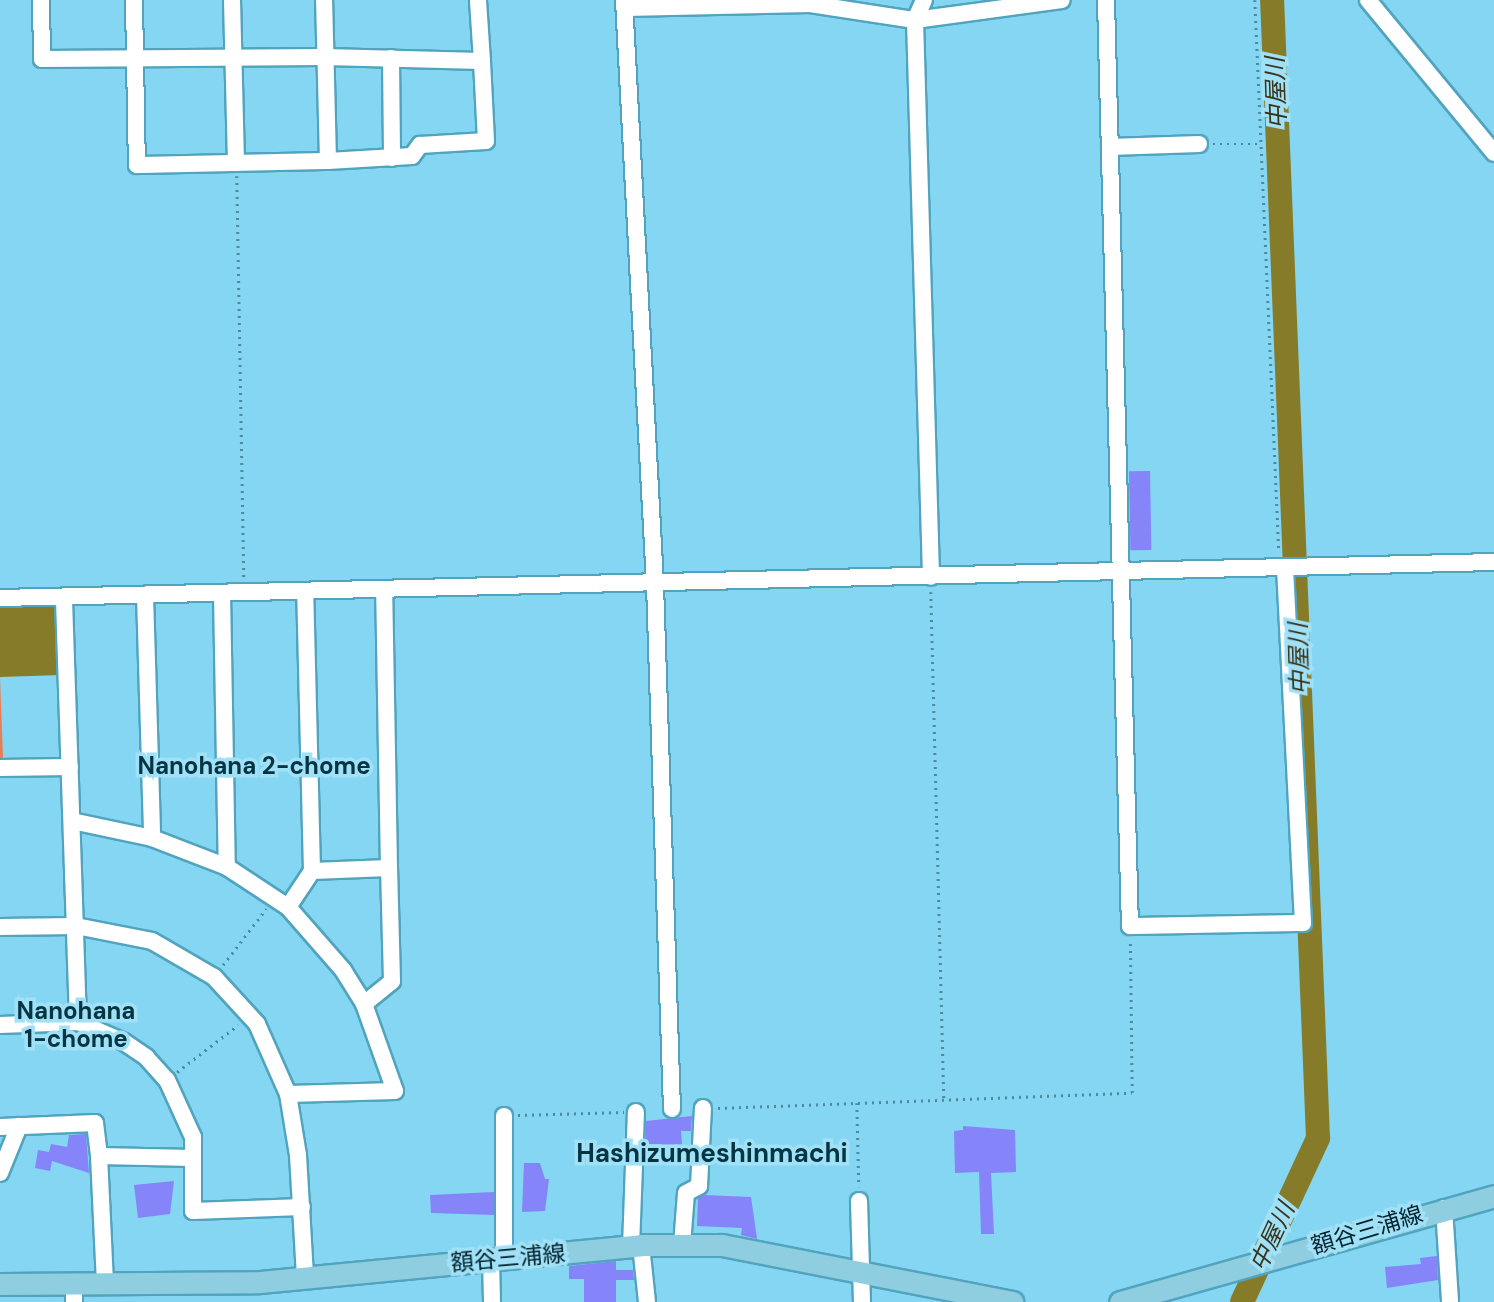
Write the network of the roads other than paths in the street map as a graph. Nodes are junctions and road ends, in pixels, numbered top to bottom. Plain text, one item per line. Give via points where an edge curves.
1 (41, 0) edge
2 (134, 0) edge
3 (232, 0) edge
4 (324, 0) edge
5 (478, 0) edge
6 (924, 0) edge
7 (1062, 0) edge
8 (1106, 0) edge
9 (1368, 0) edge
10 (624, 4) edge
11 (915, 20) junction
12 (135, 57) junction
13 (233, 57) junction
14 (325, 57) junction
15 (391, 58) junction
16 (482, 61) junction
17 (1199, 145) road end
18 (1110, 147) junction
19 (1494, 153) edge
20 (392, 158) junction
21 (328, 161) junction
22 (236, 163) junction
23 (1494, 562) edge
24 (1285, 567) junction
25 (1120, 573) junction
26 (931, 577) junction
27 (655, 584) junction
28 (384, 590) junction
29 (305, 592) junction
30 (222, 593) junction
31 (145, 595) junction
32 (64, 597) junction
33 (0, 598) edge
34 (70, 767) junction
35 (0, 768) edge
36 (72, 821) junction
37 (152, 838) junction
38 (227, 867) junction
39 (388, 868) junction
40 (312, 871) junction
41 (281, 903) junction
42 (76, 926) junction
43 (0, 927) edge
44 (364, 1004) junction
45 (78, 1022) junction
46 (0, 1026) edge
47 (288, 1094) junction
48 (703, 1108) road end
49 (672, 1109) dead end
50 (636, 1112) road end
51 (504, 1116) road end
52 (19, 1126) junction
53 (0, 1127) edge
54 (99, 1156) junction
55 (193, 1158) junction
56 (0, 1173) edge
57 (1494, 1196) edge
58 (859, 1201) road end
59 (302, 1207) junction
60 (1444, 1208) junction
61 (682, 1245) junction
62 (636, 1246) junction
63 (497, 1260) junction
64 (862, 1270) junction
65 (305, 1275) junction
66 (104, 1281) junction
67 (0, 1284) edge
68 (74, 1292) edge
69 (492, 1302) edge
70 (646, 1302) edge
71 (862, 1302) edge
72 (1012, 1302) edge
73 (1120, 1302) edge
74 (1450, 1302) edge

1 - 12 street via 42,60
2 - 12 street
3 - 13 street
4 - 14 street
5 - 16 street
6 - 11 street
7 - 11 street
8 - 18 street
9 - 19 street
10 - 11 street via 810,4
10 - 27 street
11 - 26 street
12 - 13 street
12 - 22 street via 137,165
13 - 14 street
13 - 22 street
14 - 15 street
14 - 21 street
15 - 16 street
15 - 20 street
16 - 20 street via 486,141 420,145 412,156
17 - 18 street
18 - 25 street
20 - 21 street
21 - 22 street
23 - 24 street
24 - 25 street
24 - 25 street via 1303,923 1130,926
25 - 26 street
26 - 27 street
27 - 28 street
27 - 49 street
28 - 29 street
28 - 39 street
29 - 30 street
29 - 40 street
30 - 31 street
30 - 38 street
31 - 32 street
31 - 37 street
32 - 33 street
32 - 34 street
34 - 35 street
34 - 36 street
36 - 37 street
36 - 42 street
37 - 38 street
38 - 41 street
39 - 40 street
39 - 44 street via 392,981
40 - 41 street
41 - 44 street via 343,970
42 - 43 street
42 - 45 street
42 - 47 street via 152,941 214,977 249,1016
44 - 47 street via 396,1091
45 - 46 street
45 - 55 street via 124,1042 167,1080 193,1137
47 - 59 street
48 - 61 street via 699,1186 686,1193
50 - 62 street
51 - 63 street
52 - 53 street
52 - 54 street via 95,1123
52 - 56 street
54 - 55 street
54 - 66 street
55 - 59 street via 193,1212
57 - 60 main road, 額谷三浦線
58 - 64 street
59 - 65 street
60 - 73 main road, 額谷三浦線
60 - 74 street
61 - 62 main road, 額谷三浦線
61 - 64 main road, 額谷三浦線 via 752,1247
62 - 63 main road, 額谷三浦線
62 - 70 street
63 - 65 main road, 額谷三浦線
63 - 69 street
64 - 71 street
64 - 72 main road, 額谷三浦線
65 - 66 main road, 額谷三浦線 via 260,1282
66 - 68 main road, 額谷三浦線
67 - 68 main road, 額谷三浦線

